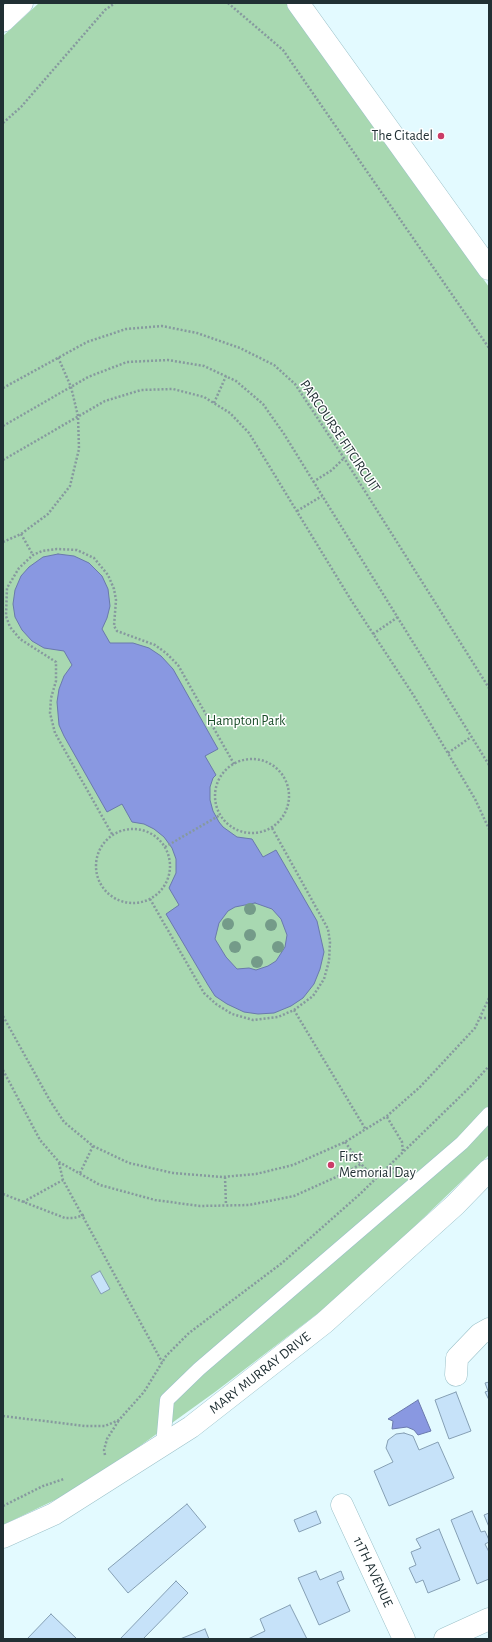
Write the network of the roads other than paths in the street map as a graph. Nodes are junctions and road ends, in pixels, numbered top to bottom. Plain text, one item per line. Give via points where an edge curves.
1 (22, 3) edge
2 (298, 3) edge
3 (3, 21) edge
4 (489, 269) edge
5 (489, 1114) edge
6 (489, 1170) edge
7 (489, 1329) edge
8 (456, 1375) dead end
9 (164, 1445) junction
10 (342, 1505) dead end
11 (3, 1537) edge
12 (489, 1619) edge
13 (404, 1639) edge
14 (445, 1639) edge

1 - 3 street
2 - 4 street
5 - 9 lane via 462,1143 199,1369 167,1400
6 - 9 street, MARY MURRAY DRIVE via 455,1205 324,1323 191,1427
7 - 8 street via 480,1334 457,1358
9 - 11 street, MARY MURRAY DRIVE via 54,1514
10 - 13 street, 11TH AVENUE
12 - 14 street

